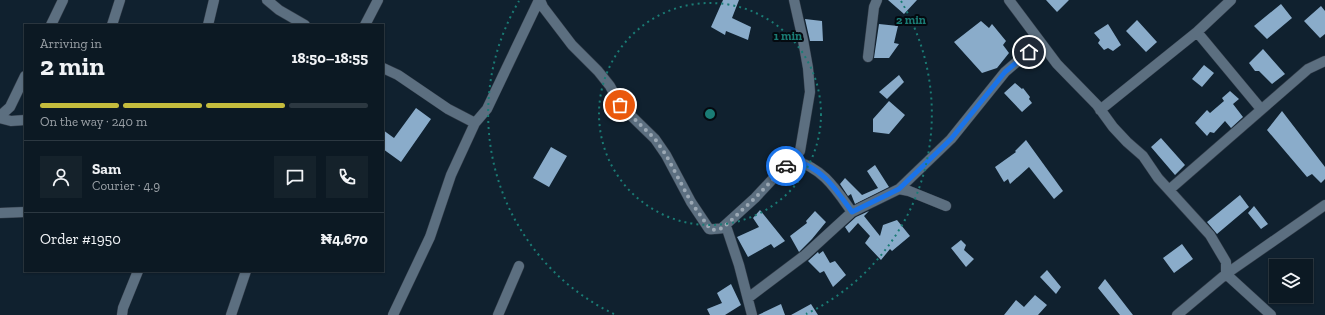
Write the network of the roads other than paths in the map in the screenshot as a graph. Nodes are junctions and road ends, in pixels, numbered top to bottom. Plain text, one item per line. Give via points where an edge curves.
1 (63, 0) edge
2 (120, 0) edge
3 (214, 0) edge
4 (269, 0) edge
5 (378, 0) edge
6 (540, 0) edge
7 (794, 0) edge
8 (877, 0) edge
9 (1009, 0) edge
10 (1231, 0) edge
11 (51, 24) edge
12 (112, 24) edge
13 (208, 24) edge
14 (303, 24) edge
15 (366, 24) edge
16 (1197, 32) junction
17 (1040, 42) junction
18 (868, 57) dead end
19 (1325, 60) edge
20 (384, 68) edge
21 (24, 78) edge
22 (1261, 109) junction
23 (1100, 110) junction
24 (0, 117) edge
25 (24, 120) edge
26 (474, 124) junction
27 (793, 160) junction
28 (899, 189) junction
29 (1169, 190) junction
30 (1325, 205) edge
31 (946, 206) dead end
32 (24, 212) edge
33 (852, 212) junction
34 (0, 213) edge
35 (723, 228) junction
36 (519, 266) dead end
37 (138, 272) edge
38 (246, 272) edge
39 (1226, 274) junction
40 (748, 298) junction
41 (122, 315) edge
42 (232, 315) edge
43 (393, 315) edge
44 (498, 315) edge
45 (752, 315) edge
46 (1177, 315) edge
47 (1271, 315) edge

1 - 11 street
2 - 12 street
3 - 13 street
4 - 14 street via 279,10
5 - 15 street
6 - 26 street via 487,109
6 - 35 street via 572,45 598,70 620,105 655,139 691,202 710,229
7 - 27 street via 808,68 810,92 800,151
8 - 18 street
9 - 17 street
10 - 16 street
16 - 22 street
16 - 23 street
17 - 23 street
17 - 28 street via 1005,72 951,139
19 - 22 street via 1308,69
20 - 26 street
21 - 24 street via 10,107
22 - 29 street
23 - 29 street via 1122,137 1143,156
24 - 25 street via 11,121
26 - 43 street via 451,175 430,237
27 - 33 street via 806,164 823,175
27 - 35 street
28 - 31 street
28 - 33 street
29 - 39 street via 1210,235 1226,262
30 - 39 street
32 - 34 street
33 - 40 street via 805,255
35 - 40 street via 727,229 733,245
36 - 44 street
37 - 41 street
38 - 42 street
39 - 46 street
39 - 47 street
40 - 45 street

